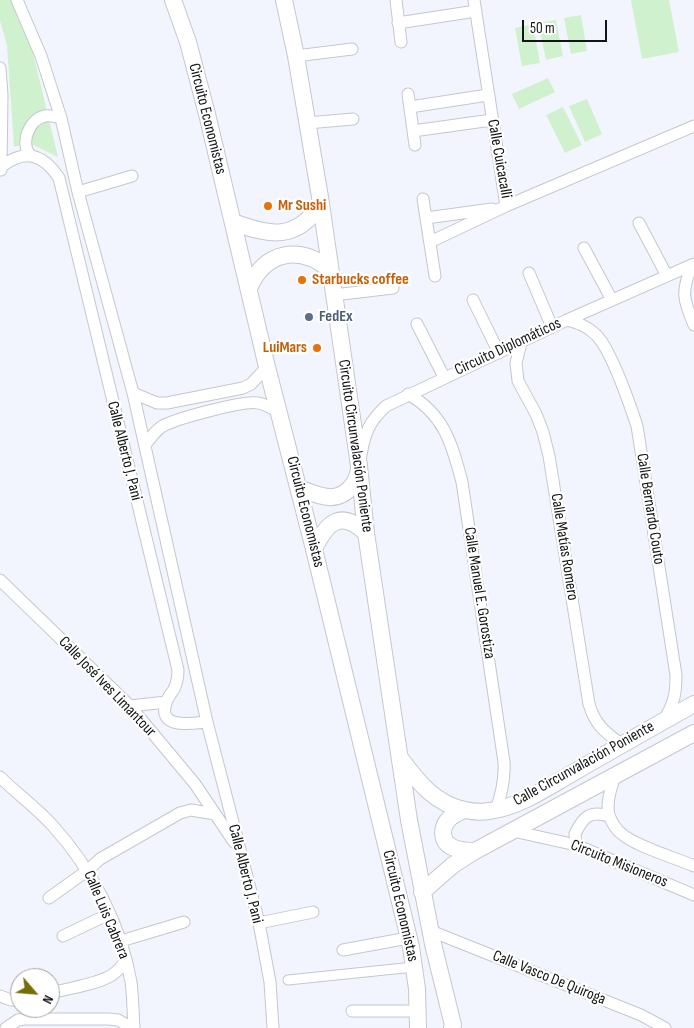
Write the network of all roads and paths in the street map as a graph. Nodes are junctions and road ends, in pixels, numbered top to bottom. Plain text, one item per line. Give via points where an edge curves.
1 (17, 0) edge
2 (173, 0) edge
3 (284, 0) edge
4 (396, 0) edge
5 (475, 6) edge
6 (398, 23) junction
7 (401, 42) dead end
8 (352, 49) dead end
9 (296, 56) junction
10 (0, 68) edge
11 (408, 94) dead end
12 (488, 95) junction
13 (410, 107) junction
14 (62, 118) junction
15 (353, 119) dead end
16 (492, 120) junction
17 (307, 123) junction
18 (694, 126) edge
19 (413, 132) junction
20 (415, 146) dead end
21 (30, 155) junction
22 (0, 171) edge
23 (132, 176) dead end
24 (78, 192) junction
25 (423, 199) dead end
26 (321, 204) junction
27 (506, 206) junction
28 (426, 218) junction
29 (234, 222) junction
30 (639, 223) dead end
31 (430, 242) junction
32 (584, 248) dead end
33 (693, 264) edge
34 (329, 269) junction
35 (529, 273) dead end
36 (435, 276) dead end
37 (667, 276) junction
38 (249, 288) junction
39 (393, 288) dead end
40 (334, 295) junction
41 (473, 300) dead end
42 (612, 300) junction
43 (567, 320) junction
44 (417, 324) dead end
45 (694, 325) edge
46 (552, 328) junction
47 (521, 343) junction
48 (499, 353) junction
49 (267, 367) junction
50 (444, 377) junction
51 (133, 393) junction
52 (408, 394) junction
53 (279, 413) junction
54 (146, 444) junction
55 (359, 466) junction
56 (299, 488) junction
57 (366, 533) junction
58 (314, 549) junction
59 (0, 580) edge
60 (166, 702) junction
61 (694, 704) edge
62 (130, 706) junction
63 (663, 721) junction
64 (207, 722) junction
65 (690, 737) edge
66 (622, 745) junction
67 (400, 759) junction
68 (615, 776) junction
69 (0, 777) edge
70 (464, 810) junction
71 (496, 810) junction
72 (216, 814) junction
73 (609, 816) junction
74 (513, 831) junction
75 (576, 845) junction
76 (239, 850) junction
77 (475, 852) junction
78 (694, 866) edge
79 (88, 870) junction
80 (422, 892) junction
81 (694, 895) edge
82 (49, 898) dead end
83 (313, 912) dead end
84 (109, 914) junction
85 (184, 922) dead end
86 (259, 923) junction
87 (431, 931) junction
88 (63, 936) dead end
89 (408, 938) junction
90 (121, 941) junction
91 (343, 950) dead end
92 (126, 960) junction
93 (414, 967) junction
94 (288, 980) dead end
95 (60, 990) edge
96 (352, 1011) dead end
97 (417, 1011) junction
98 (452, 1026) edge
99 (6, 1028) edge
100 (133, 1028) edge
101 (273, 1028) edge
102 (418, 1028) edge
103 (665, 1028) edge

1 - 14 street, Calle Alberto J. Pani
2 - 29 main road, Circuito Economistas via 188,42
3 - 9 main road, Circuito Circunvalación Poniente
4 - 6 street
5 - 6 street
5 - 12 street, Calle Cuicacalli
6 - 7 street
8 - 9 street
9 - 17 main road, Circuito Circunvalación Poniente
10 - 22 street
11 - 13 street
12 - 13 street
12 - 16 street, Calle Cuicacalli
13 - 19 street
14 - 21 street via 44,116 32,125 25,141
14 - 24 street, Calle Alberto J. Pani
15 - 17 street
16 - 19 street
16 - 27 street, Calle Cuicacalli
17 - 26 main road, Circuito Circunvalación Poniente
18 - 27 street, Calle Cuicacalli
19 - 20 street
21 - 22 street via 14,158
21 - 60 street, Calle Alberto J. Pani via 52,168 59,178 178,670 176,685
23 - 24 street
24 - 51 street, Calle Alberto J. Pani
25 - 28 street
26 - 29 main road via 307,221 286,233 265,232
26 - 34 main road, Circuito Circunvalación Poniente
27 - 28 street
27 - 31 street
28 - 31 street
29 - 38 main road, Circuito Economistas
30 - 37 street
31 - 36 street
32 - 42 street
33 - 37 street, Circuito Diplomáticos
33 - 45 street via 684,295
34 - 38 main road via 313,258 294,254 284,256 259,270
34 - 40 main road, Circuito Circunvalación Poniente
35 - 46 street
37 - 42 street, Circuito Diplomáticos
38 - 49 main road, Circuito Economistas
39 - 40 street
40 - 55 main road, Circuito Circunvalación Poniente
41 - 48 street
42 - 43 street, Circuito Diplomáticos
43 - 46 street, Circuito Diplomáticos
43 - 63 street, Calle Bernardo Couto via 584,325 606,348 637,426 676,675 676,692
44 - 50 street
46 - 47 street, Circuito Diplomáticos
47 - 48 street, Circuito Diplomáticos
47 - 66 street, Calle Matías Romero via 516,363 518,381 536,414 549,456 589,704 599,726
48 - 50 street, Circuito Diplomáticos
49 - 51 street via 243,388 168,403 157,403
49 - 53 main road, Circuito Economistas
50 - 52 street, Circuito Diplomáticos
51 - 54 street, Calle Alberto J. Pani
52 - 55 street, Circuito Diplomáticos via 386,406 368,426
52 - 71 street, Calle Manuel E. Gorostiza via 434,413 443,428 462,482 504,762 503,792
53 - 54 street via 257,402 243,403 174,421 154,433
53 - 56 main road, Circuito Economistas
54 - 64 street, Calle Alberto J. Pani
55 - 56 main road via 353,485 340,496 322,497
55 - 57 main road, Circuito Circunvalación Poniente
56 - 58 main road, Circuito Economistas
57 - 58 main road via 353,523 339,520 325,530
57 - 67 main road, Circuito Circunvalación Poniente
58 - 89 main road, Circuito Economistas
59 - 62 street, Calle José Ives Limantour
60 - 62 street
60 - 64 street via 164,710 167,717 176,724
61 - 63 main road, Calle Circunvalación Poniente
62 - 72 street, Calle José Ives Limantour
63 - 66 main road, Calle Circunvalación Poniente
64 - 76 street, Calle Alberto J. Pani
65 - 68 main road, Calle Circunvalación Poniente
66 - 71 main road, Calle Circunvalación Poniente via 523,800
67 - 70 main road, Calle Circunvalación Poniente via 423,788
67 - 80 main road, Circuito Circunvalación Poniente
68 - 73 street via 608,799
68 - 74 main road, Calle Circunvalación Poniente
69 - 79 street, Calle Luis Cabrera via 52,824
70 - 71 main road, Calle Circunvalación Poniente
70 - 77 main road via 445,824 445,842 452,848
72 - 76 street, Calle José Ives Limantour
72 - 79 street via 191,810 180,813
73 - 75 street via 600,813 584,818 575,834
73 - 78 street via 615,828 632,840
74 - 75 street, Circuito Misioneros
74 - 77 main road, Calle Circunvalación Poniente
75 - 81 street, Circuito Misioneros
76 - 86 street, Calle Alberto J. Pani
77 - 80 main road, Calle Circunvalación Poniente via 453,865
79 - 82 street
79 - 84 street, Calle Luis Cabrera
80 - 87 main road
83 - 86 street
84 - 88 street
84 - 90 street, Calle Luis Cabrera
85 - 90 street
86 - 101 street, Calle Alberto J. Pani via 270,982
87 - 98 main road
87 - 103 street, Calle Vasco De Quiroga via 641,1015
89 - 91 street
89 - 93 main road, Circuito Economistas
90 - 92 street, Calle Luis Cabrera
92 - 95 street via 113,975
92 - 100 street, Calle Luis Cabrera via 131,983
93 - 94 street
93 - 97 main road, Circuito Economistas
96 - 97 street
97 - 102 main road, Circuito Economistas
99 - 100 street via 25,1019 109,1019

